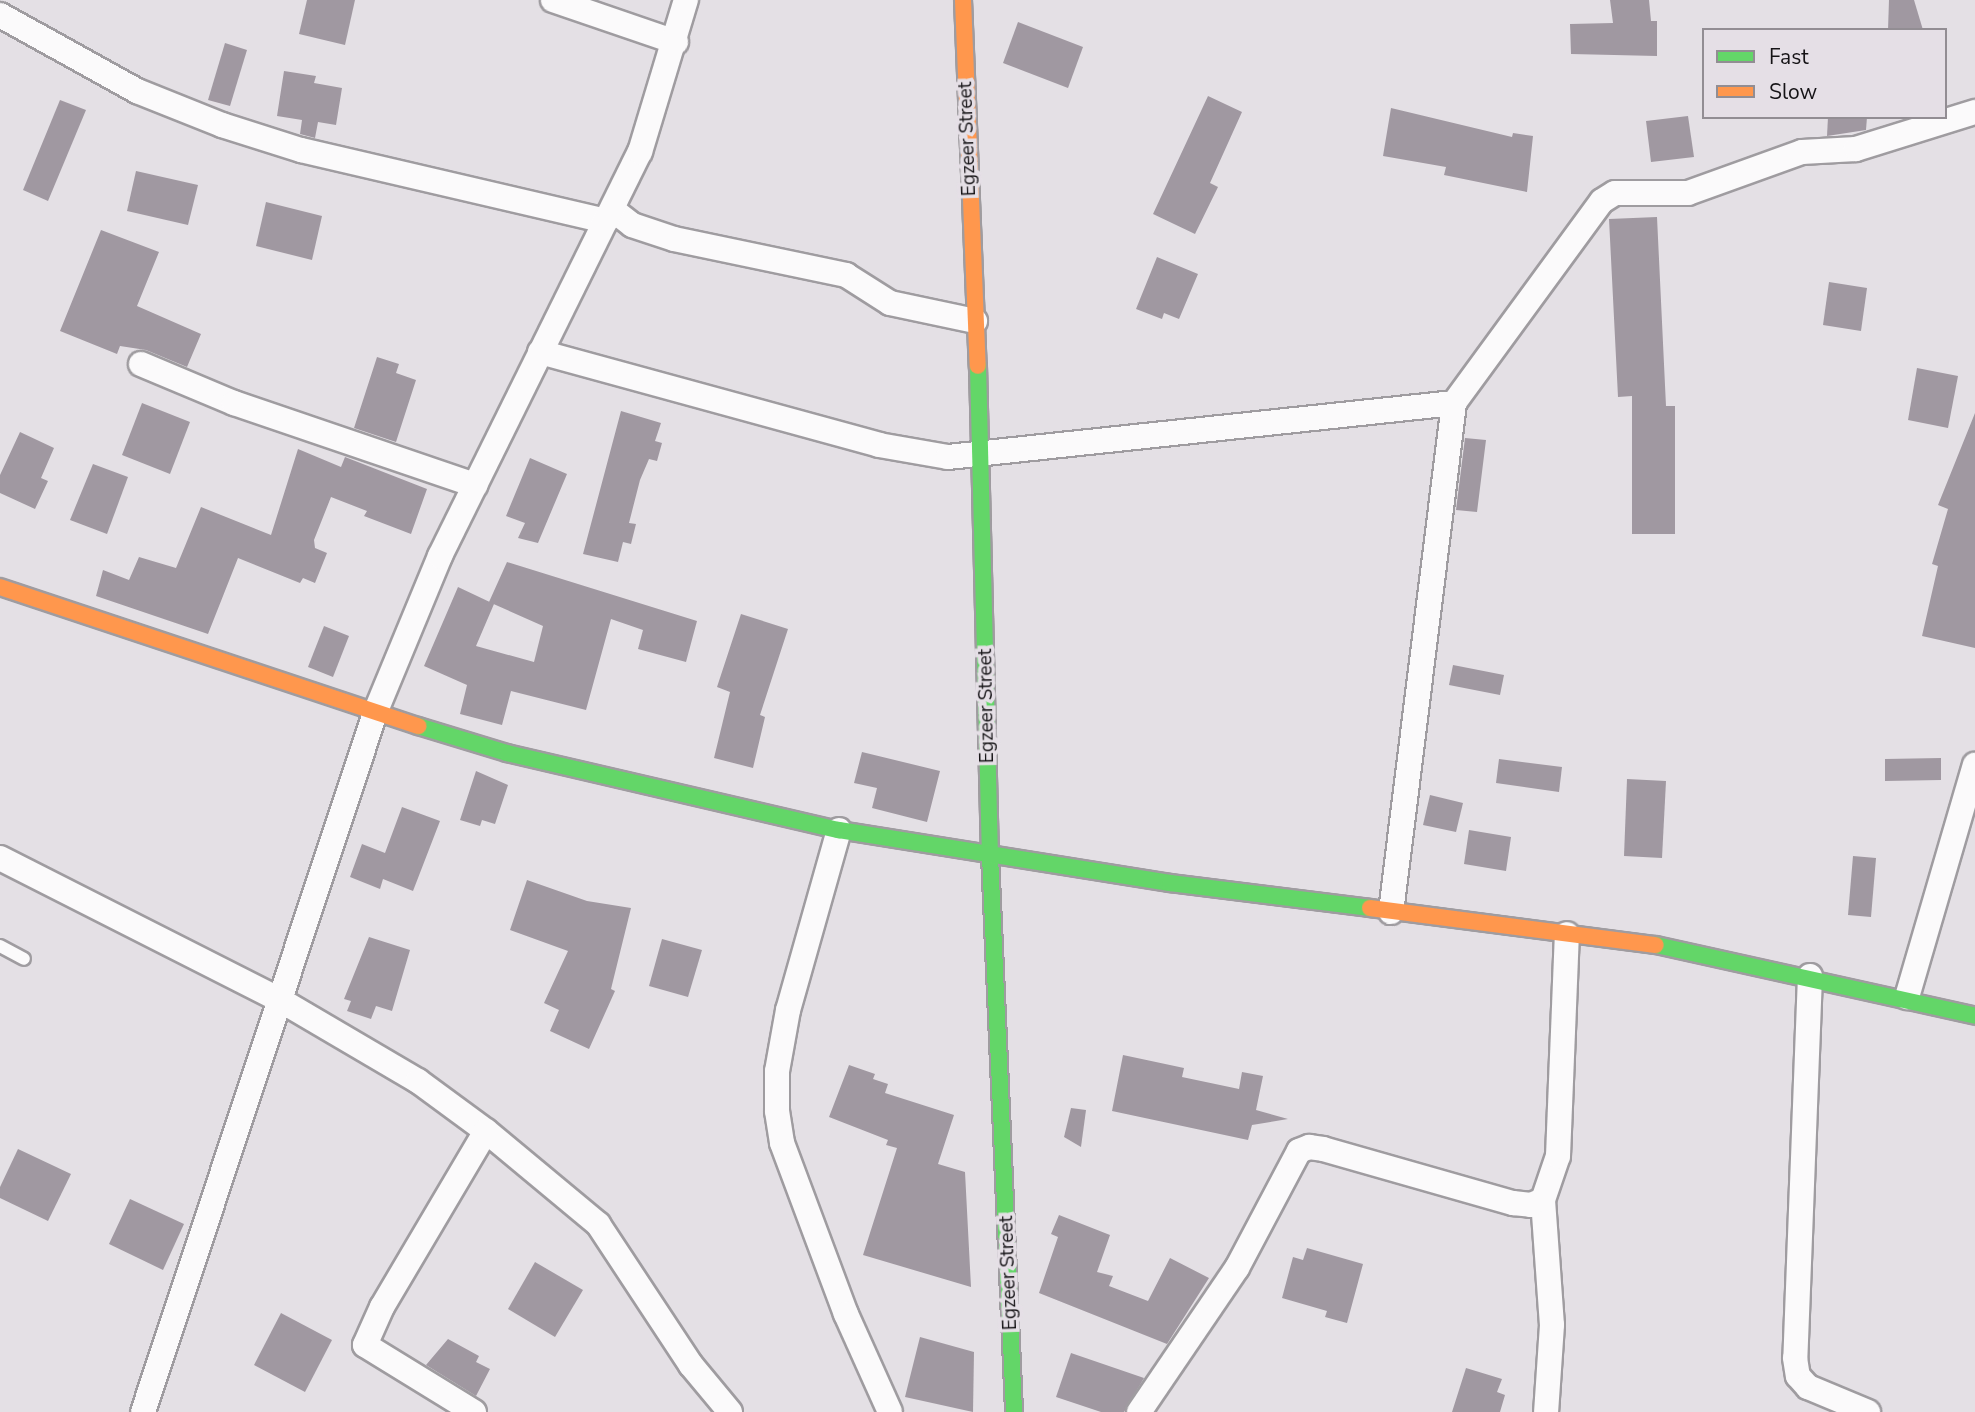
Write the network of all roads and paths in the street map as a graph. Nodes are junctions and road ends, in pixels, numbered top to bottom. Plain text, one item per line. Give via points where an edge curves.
1 (553, 0) edge
2 (686, 0) edge
3 (963, 0) edge
4 (0, 15) edge
5 (676, 41) junction
6 (1975, 112) edge
7 (609, 215) junction
8 (975, 321) junction
9 (540, 352) junction
10 (141, 364) dead end
11 (1454, 403) junction
12 (982, 452) junction
13 (475, 485) junction
14 (0, 587) edge
15 (375, 713) junction
16 (1975, 765) edge
17 (839, 830) junction
18 (990, 855) junction
19 (0, 858) edge
20 (1391, 912) junction
21 (1567, 934) junction
22 (0, 946) edge
23 (24, 959) dead end
24 (1810, 976) junction
25 (1907, 998) junction
26 (280, 1000) junction
27 (1975, 1016) edge
28 (486, 1130) junction
29 (1543, 1200) junction
30 (143, 1412) edge
31 (474, 1412) edge
32 (730, 1412) edge
33 (890, 1412) edge
34 (1014, 1412) edge
35 (1139, 1412) edge
36 (1546, 1412) edge
37 (1868, 1412) edge

1 - 5 street
2 - 5 street
3 - 8 street, Egzeer Street
4 - 7 street via 137,91 222,125 301,150
5 - 7 street via 640,152
6 - 11 street via 1856,149 1802,152 1688,193 1615,193 1602,201
7 - 8 street via 674,239 846,275 890,303
7 - 9 street
8 - 12 street, Egzeer Street
9 - 12 street via 898,450 948,457
9 - 13 street
10 - 13 street via 234,403
11 - 12 street
11 - 20 street
12 - 18 street, Egzeer Street
13 - 15 street
14 - 15 street via 315,689
15 - 17 street via 508,753
15 - 26 street
16 - 25 street
17 - 18 street
17 - 33 street via 788,1010 777,1071 777,1111 782,1143 846,1314
18 - 20 street
18 - 34 street, Egzeer Street
19 - 26 street
20 - 21 street
21 - 24 street via 1653,944
21 - 29 street via 1558,1156
22 - 23 lane
24 - 25 street
24 - 37 street via 1795,1358 1798,1376 1808,1387
25 - 27 street
26 - 28 street via 418,1081
26 - 30 street
28 - 31 street via 376,1318 365,1345
28 - 32 street via 598,1224 691,1365
29 - 35 street via 1531,1205 1513,1203 1323,1149 1309,1147 1299,1152 1237,1268
29 - 36 street via 1552,1325

